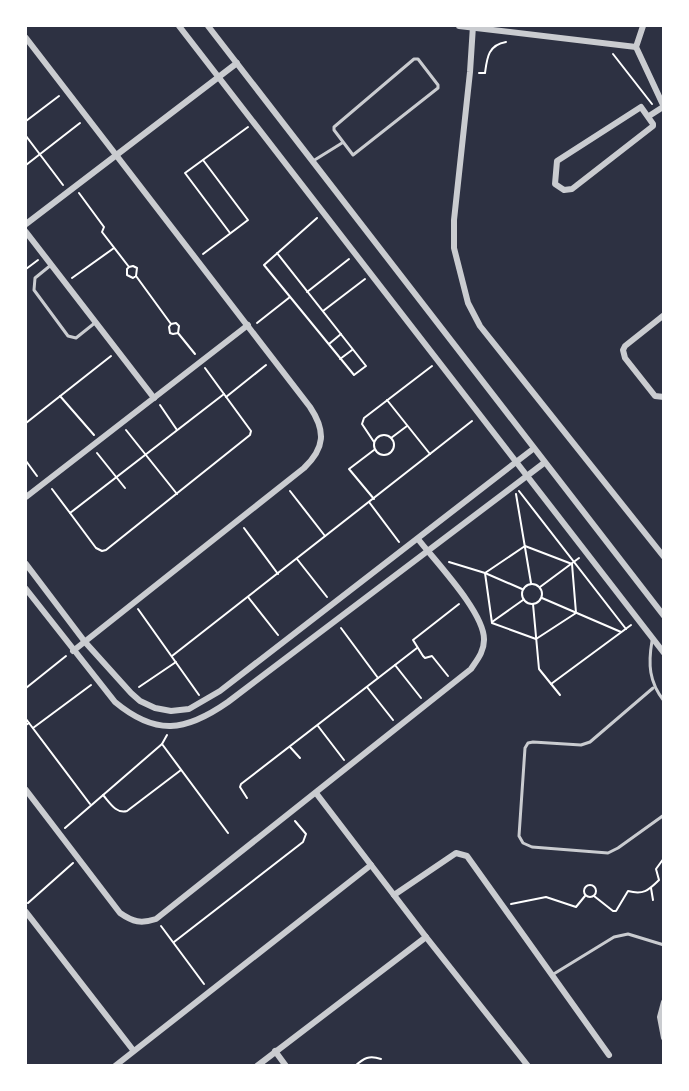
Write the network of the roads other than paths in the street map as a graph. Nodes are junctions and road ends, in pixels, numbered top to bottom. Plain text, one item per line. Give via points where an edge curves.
1 (179, 26) edge
2 (208, 26) edge
3 (459, 26) edge
4 (643, 26) edge
5 (473, 27) edge
6 (26, 38) edge
7 (636, 47) junction
8 (237, 63) junction
9 (219, 77) junction
10 (661, 108) edge
11 (649, 116) junction
12 (342, 142) junction
13 (116, 155) junction
14 (313, 162) junction
15 (26, 224) edge
16 (26, 232) edge
17 (51, 265) junction
18 (663, 315) edge
19 (96, 322) junction
20 (249, 327) junction
21 (663, 397) edge
22 (154, 398) junction
23 (533, 449) junction
24 (517, 462) junction
25 (544, 463) junction
26 (527, 476) junction
27 (26, 497) edge
28 (418, 539) junction
29 (430, 553) junction
30 (663, 557) edge
31 (26, 564) edge
32 (26, 589) edge
33 (663, 616) edge
34 (653, 639) junction
35 (85, 642) junction
36 (73, 651) junction
37 (663, 653) edge
38 (653, 688) junction
39 (663, 701) edge
40 (26, 790) edge
41 (316, 793) junction
42 (663, 815) edge
43 (371, 865) junction
44 (394, 895) junction
45 (26, 912) edge
46 (426, 937) junction
47 (663, 945) edge
48 (552, 975) junction
49 (663, 1002) edge
50 (663, 1038) edge
51 (133, 1050) junction
52 (275, 1051) junction
53 (609, 1055) dead end
54 (115, 1065) edge
55 (257, 1065) edge
56 (286, 1065) edge
57 (528, 1065) edge

1 - 9 street
2 - 8 street
3 - 5 street
4 - 7 street
5 - 7 street
5 - 30 street via 454,220 454,248 468,303 480,326
6 - 13 street
7 - 10 street
8 - 9 street
8 - 14 street
9 - 13 street
9 - 24 street
10 - 11 street
11 - 11 street via 641,107 557,161 555,184 564,190 572,189 653,126
12 - 12 lane via 355,156 438,88 418,59 334,127
12 - 14 lane
13 - 15 street
13 - 20 street
14 - 23 street
16 - 17 street
17 - 19 street
17 - 19 lane via 35,278 34,290 68,336 76,338
18 - 21 street via 623,350 655,396
19 - 22 street
20 - 22 street
20 - 35 street via 318,419 320,446 314,459
22 - 27 street
23 - 24 street
23 - 25 street
24 - 26 street
24 - 28 street
25 - 26 street
25 - 33 street
26 - 29 street
26 - 34 street
28 - 29 street
28 - 35 street via 205,702 189,709 171,711 140,701
29 - 36 street via 210,715 192,723 171,727 150,724 131,715 115,702
29 - 41 street via 482,624 482,653 471,669
31 - 35 street
32 - 36 street
34 - 37 street
34 - 38 lane
35 - 36 street
38 - 39 lane
38 - 42 lane via 590,742 530,742 525,746 519,836 532,847 608,853
40 - 41 street via 120,913 133,921 145,922 156,919
41 - 43 street
43 - 44 street
43 - 51 street
44 - 46 street
44 - 48 street via 456,853 463,853
45 - 51 street
46 - 52 street
46 - 57 street
47 - 48 lane via 628,934 614,937
48 - 53 street
49 - 50 street
51 - 54 street
52 - 55 street
52 - 56 street

